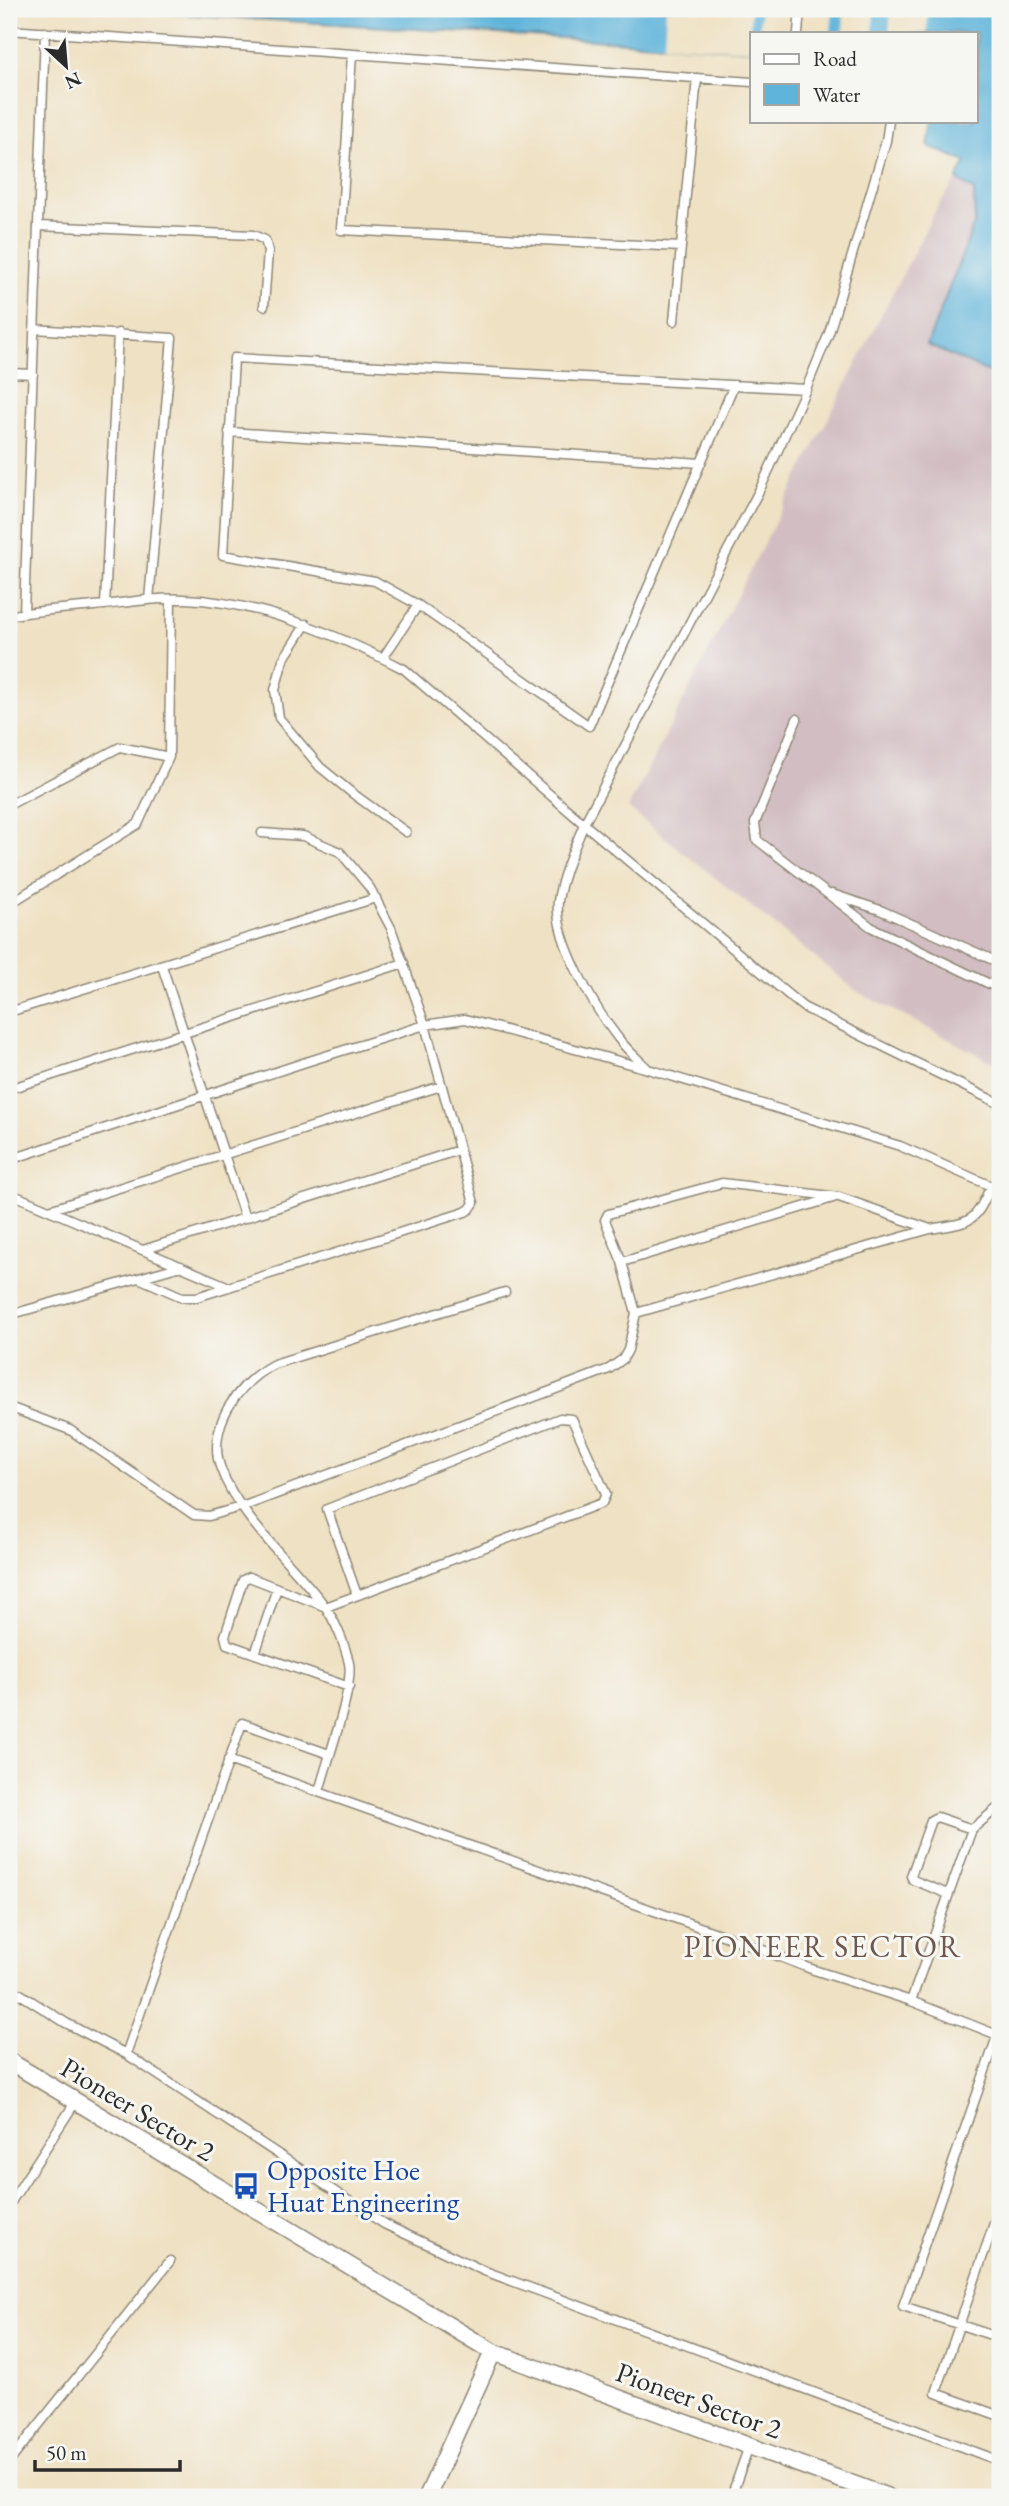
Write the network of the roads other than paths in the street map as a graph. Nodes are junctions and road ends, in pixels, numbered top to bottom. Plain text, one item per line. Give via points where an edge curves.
1 (10, 9) edge
2 (800, 9) edge
3 (9, 24) edge
4 (9, 30) edge
5 (45, 32) junction
6 (798, 32) edge
7 (352, 54) junction
8 (697, 78) junction
9 (750, 82) edge
10 (889, 122) edge
11 (38, 226) junction
12 (681, 247) junction
13 (264, 306) dead end
14 (674, 321) dead end
15 (34, 329) junction
16 (118, 333) junction
17 (9, 373) edge
18 (33, 374) junction
19 (734, 385) junction
20 (806, 389) junction
21 (229, 432) junction
22 (701, 463) junction
23 (172, 599) junction
24 (149, 600) junction
25 (105, 605) junction
26 (418, 605) junction
27 (24, 613) junction
28 (9, 616) edge
29 (306, 624) junction
30 (383, 658) junction
31 (797, 719) dead end
32 (169, 757) junction
33 (9, 805) edge
34 (584, 824) junction
35 (406, 832) dead end
36 (262, 833) dead end
37 (825, 892) junction
38 (376, 898) junction
39 (9, 904) edge
40 (1000, 963) edge
41 (404, 964) junction
42 (162, 966) junction
43 (1000, 989) edge
44 (9, 1012) edge
45 (425, 1026) junction
46 (184, 1033) junction
47 (648, 1069) junction
48 (441, 1086) junction
49 (9, 1089) edge
50 (205, 1096) junction
51 (1000, 1104) edge
52 (459, 1150) junction
53 (224, 1155) junction
54 (9, 1160) edge
55 (991, 1185) junction
56 (1000, 1190) edge
57 (9, 1193) edge
58 (839, 1196) junction
59 (49, 1210) junction
60 (245, 1218) junction
61 (930, 1229) junction
62 (143, 1250) junction
63 (622, 1262) junction
64 (181, 1266) junction
65 (141, 1279) junction
66 (229, 1287) junction
67 (505, 1292) dead end
68 (636, 1313) junction
69 (9, 1315) edge
70 (9, 1407) edge
71 (241, 1506) junction
72 (277, 1588) junction
73 (357, 1595) junction
74 (326, 1607) junction
75 (254, 1654) junction
76 (349, 1687) junction
77 (329, 1754) junction
78 (228, 1760) junction
79 (319, 1793) junction
80 (1000, 1806) edge
81 (972, 1829) junction
82 (948, 1894) junction
83 (9, 1987) edge
84 (911, 2001) junction
85 (999, 2033) edge
86 (126, 2054) junction
87 (9, 2061) edge
88 (76, 2101) junction
89 (9, 2205) edge
90 (1000, 2206) edge
91 (170, 2261) dead end
92 (960, 2324) junction
93 (1000, 2337) edge
94 (493, 2353) junction
95 (1000, 2416) edge
96 (749, 2446) junction
97 (1000, 2461) edge
98 (9, 2462) edge
99 (427, 2497) edge
100 (731, 2497) edge
101 (888, 2497) edge

1 - 3 lane
2 - 6 lane
4 - 5 lane
5 - 7 lane
5 - 11 lane
7 - 8 lane
7 - 12 lane via 341,230
8 - 9 lane
8 - 12 lane
10 - 20 lane via 829,333
11 - 13 lane via 253,235 265,240 268,251
11 - 15 lane
12 - 14 lane
15 - 16 lane
15 - 18 lane
16 - 24 lane via 172,338
16 - 25 lane
17 - 18 lane
18 - 27 lane
19 - 20 lane
19 - 21 lane via 233,358
19 - 22 lane
20 - 34 lane via 761,486
21 - 22 lane
21 - 26 lane via 223,555 375,581
22 - 26 lane via 589,726
23 - 24 lane
23 - 29 lane via 229,605
23 - 32 lane
24 - 25 lane
25 - 27 lane
26 - 30 lane
27 - 28 lane
29 - 30 lane
29 - 35 lane via 284,660 275,690 278,718 320,766
30 - 34 lane via 404,669
31 - 37 lane via 755,832 757,840
32 - 33 lane via 120,747
32 - 39 lane via 138,824
34 - 47 lane via 558,903 561,926 590,997 619,1040
34 - 51 lane via 803,1007
36 - 38 lane via 303,836 340,852
37 - 40 lane via 880,910
37 - 43 lane via 871,927
38 - 41 lane
38 - 42 lane
41 - 45 lane
41 - 46 lane
42 - 44 lane
42 - 46 lane
45 - 47 lane via 465,1019
45 - 48 lane
45 - 50 lane
46 - 49 lane
46 - 50 lane
47 - 55 lane via 900,1146
48 - 52 lane
48 - 53 lane
50 - 53 lane
50 - 54 lane
52 - 60 lane
52 - 66 lane via 474,1203 470,1209
53 - 59 lane
53 - 60 lane
55 - 56 lane
55 - 61 lane via 975,1217
57 - 59 lane
58 - 61 lane
58 - 63 lane
58 - 63 lane via 722,1183 608,1214 606,1220
59 - 62 lane
60 - 62 lane
61 - 68 lane
62 - 64 lane
63 - 68 lane
64 - 65 lane
64 - 66 lane
65 - 66 lane via 189,1298
65 - 69 lane
67 - 71 lane via 260,1371 236,1395 221,1421 217,1445 220,1469
68 - 71 lane via 628,1350 608,1369
70 - 71 lane via 70,1430 194,1515 209,1516
71 - 74 lane
72 - 74 lane
72 - 75 lane
72 - 75 lane via 249,1577 243,1580 225,1636 230,1646
73 - 73 lane via 327,1510 561,1418 572,1419 606,1494 602,1503
73 - 74 lane
74 - 76 lane via 347,1657
75 - 76 lane
76 - 77 lane
77 - 78 lane via 242,1723
77 - 79 lane
78 - 79 lane
78 - 86 lane
79 - 84 lane
80 - 81 lane
81 - 82 lane
81 - 82 lane via 937,1817 931,1820 911,1876
82 - 84 lane
83 - 86 lane
84 - 85 lane
85 - 92 lane via 903,2306
86 - 97 lane via 384,2224 482,2270
87 - 88 street, Pioneer Sector 2
88 - 89 lane
88 - 94 street, Pioneer Sector 2
90 - 92 lane
91 - 98 lane
92 - 93 lane
92 - 95 lane via 936,2393
94 - 96 street, Pioneer Sector 2
94 - 99 street
96 - 100 lane
96 - 101 street, Pioneer Sector 2

